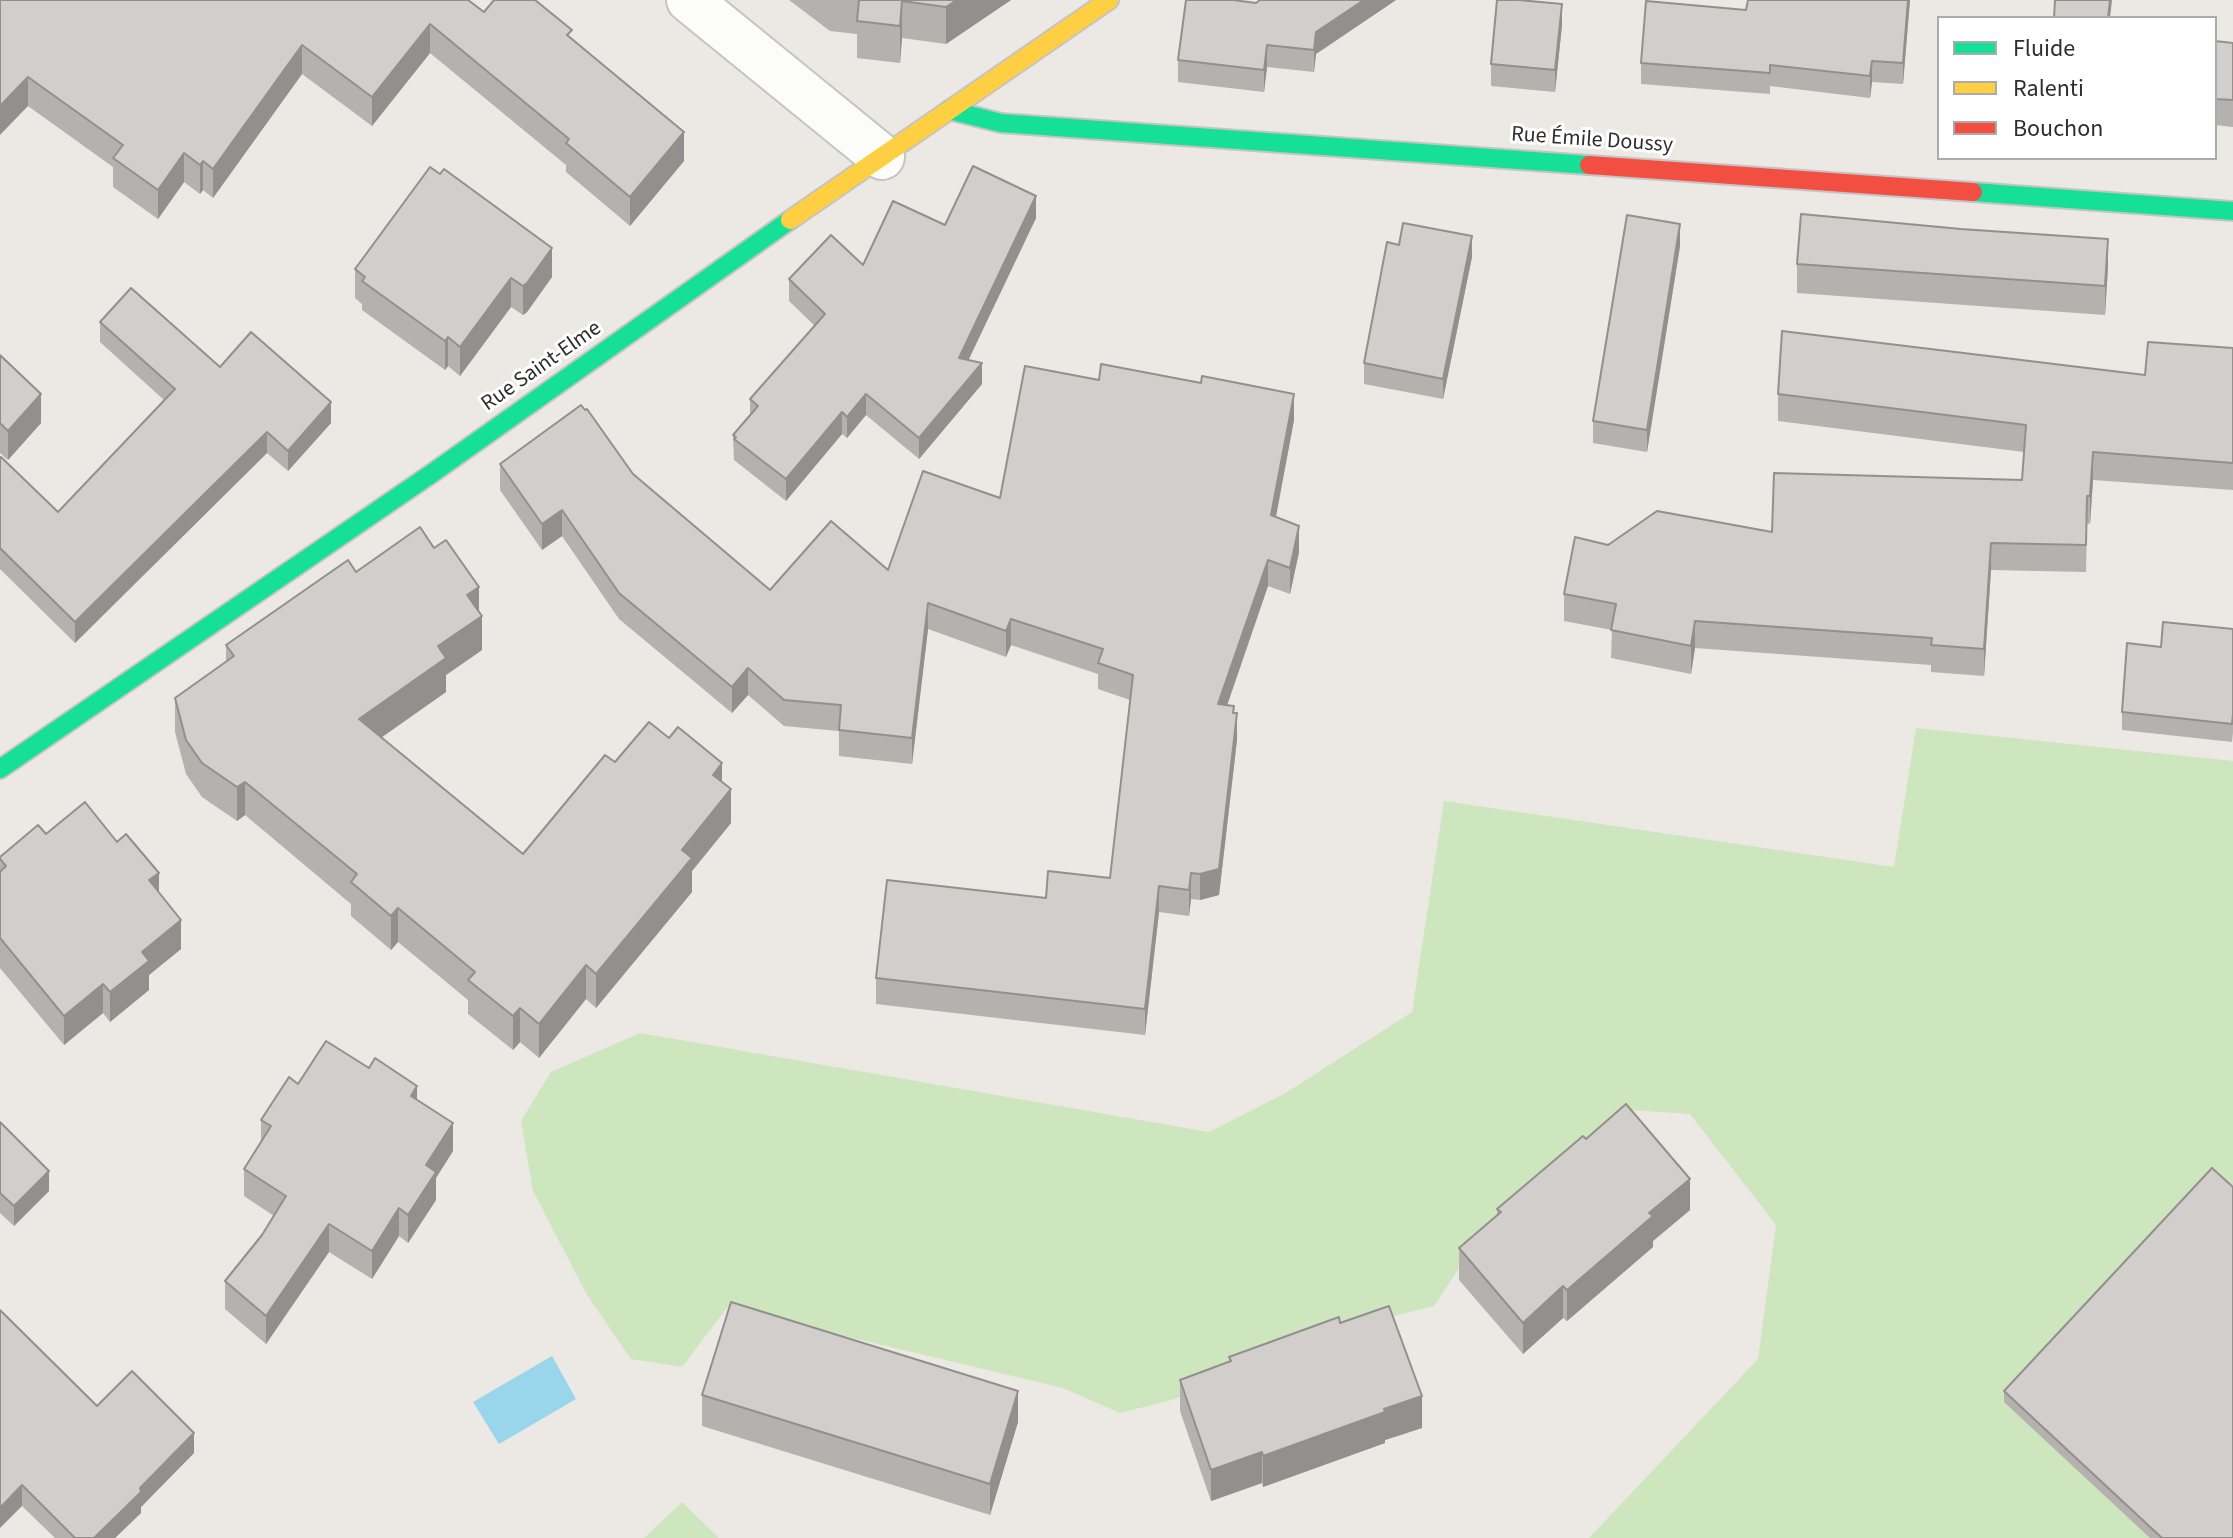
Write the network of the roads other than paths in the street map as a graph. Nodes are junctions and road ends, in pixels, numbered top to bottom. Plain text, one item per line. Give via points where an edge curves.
1 (689, 0) edge
2 (1109, 0) edge
3 (949, 110) junction
4 (882, 157) junction
5 (2233, 211) edge
6 (0, 769) edge

1 - 4 street
2 - 3 street, Rue Saint-Elme
3 - 4 street, Rue Saint-Elme
3 - 5 street, Rue Émile Doussy via 1001,123
4 - 6 street, Rue Saint-Elme

